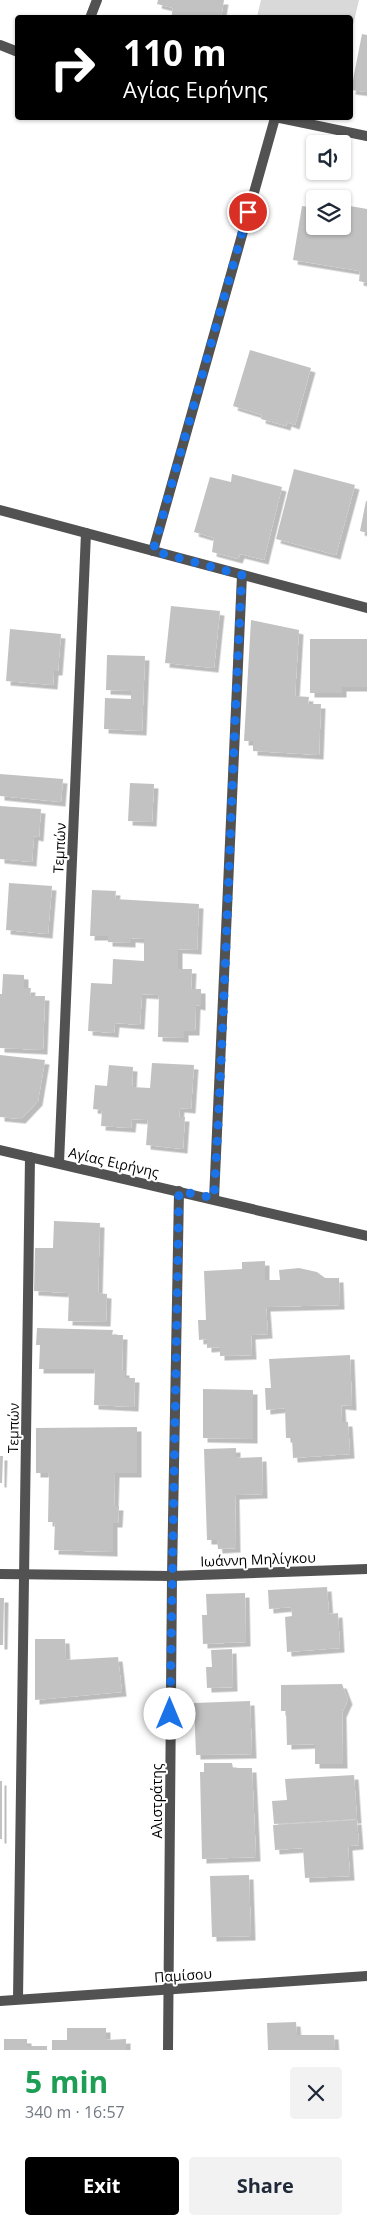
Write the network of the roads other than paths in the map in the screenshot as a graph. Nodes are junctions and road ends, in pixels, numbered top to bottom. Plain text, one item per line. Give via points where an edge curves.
1 (97, 0) edge
2 (91, 15) edge
3 (0, 44) edge
4 (15, 51) edge
5 (273, 120) edge
6 (290, 120) edge
7 (367, 136) edge
8 (0, 510) edge
9 (86, 533) junction
10 (153, 551) junction
11 (242, 575) junction
12 (367, 608) edge
13 (0, 1150) edge
14 (30, 1156) junction
15 (59, 1163) junction
16 (179, 1191) junction
17 (214, 1198) junction
18 (367, 1236) edge
19 (367, 1569) edge
20 (0, 1574) edge
21 (25, 1574) junction
22 (172, 1576) junction
23 (367, 1976) edge
24 (168, 1990) junction
25 (18, 1999) junction
26 (0, 2001) edge
27 (168, 2050) edge

1 - 2 street
3 - 4 street
5 - 10 street
6 - 7 street
8 - 9 street
9 - 10 street
9 - 15 street, Τεμπών
10 - 11 street
11 - 12 street
11 - 17 street
13 - 14 street, Αγίας Ειρήνης
14 - 15 street, Αγίας Ειρήνης
14 - 21 street, Τεμπών
15 - 16 street, Αγίας Ειρήνης
16 - 17 street, Αγίας Ειρήνης
16 - 22 street, Αλιστράτης
17 - 18 street, Αγίας Ειρήνης
19 - 22 street, Ιωάννη Μηλίγκου
20 - 21 street, Ιωάννη Μηλίγκου
21 - 22 street, Ιωάννη Μηλίγκου
21 - 25 street, Τεμπών
22 - 24 street, Αλιστράτης
23 - 24 street, Παμίσου
24 - 25 street, Παμίσου
24 - 27 street, Αλιστράτης
25 - 26 street, Παμίσου

